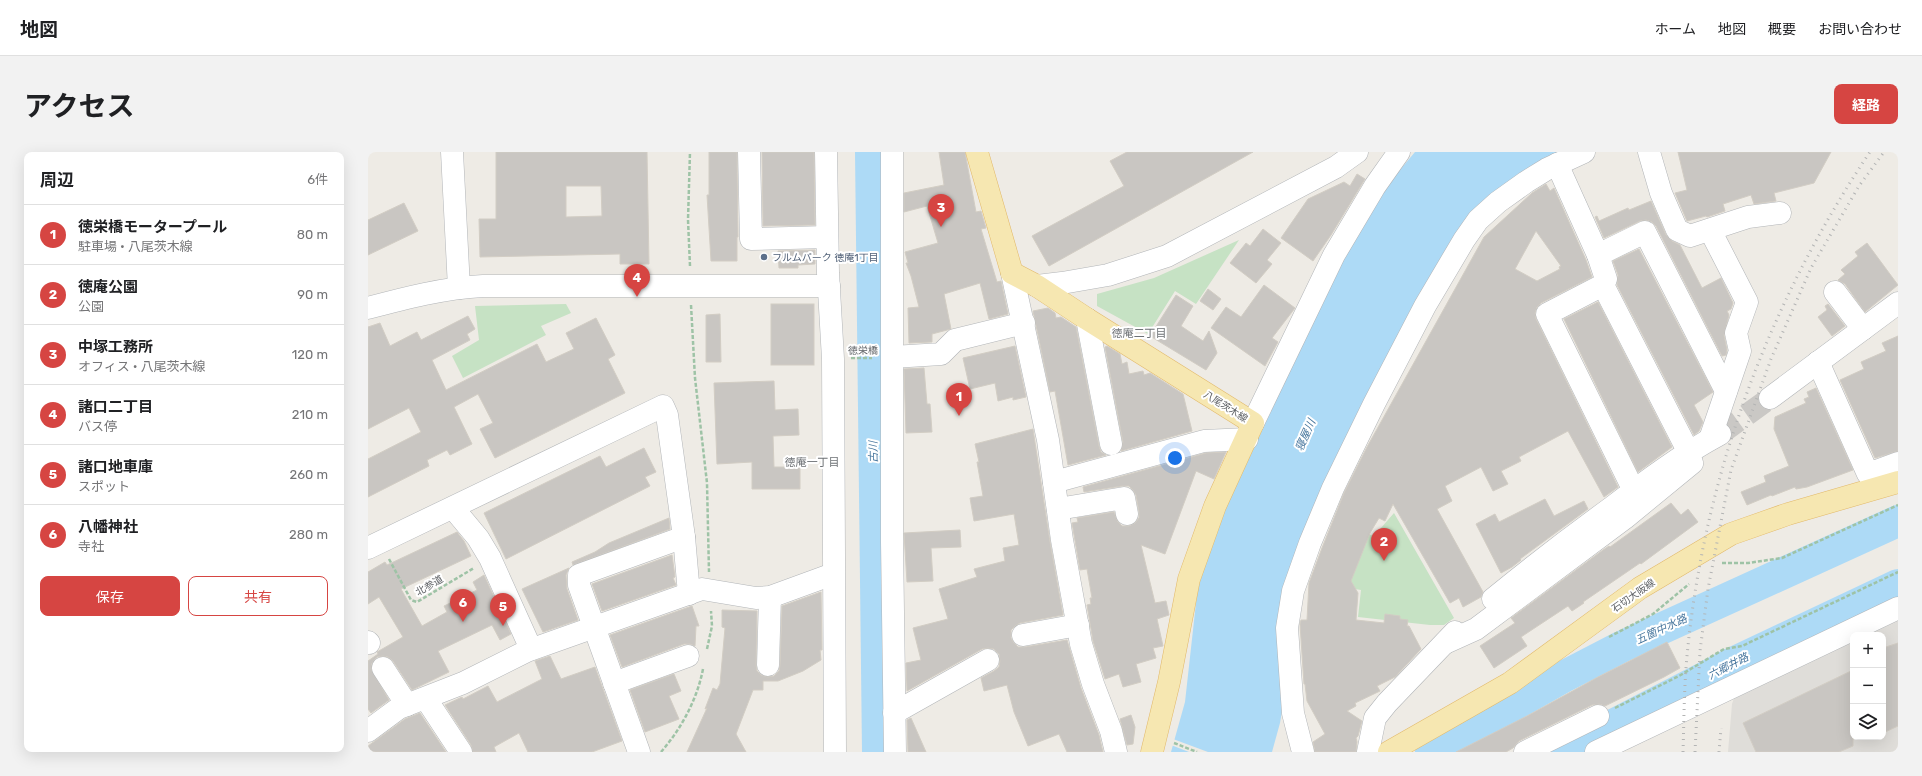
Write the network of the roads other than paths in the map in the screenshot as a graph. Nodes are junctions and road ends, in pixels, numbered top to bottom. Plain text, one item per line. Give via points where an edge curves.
1 (452, 152) edge
2 (749, 152) edge
3 (826, 152) edge
4 (892, 152) edge
5 (977, 152) edge
6 (1399, 152) edge
7 (1584, 152) edge
8 (1649, 152) edge
9 (1353, 153) edge
10 (1556, 164) junction
11 (1780, 213) dead end
12 (1710, 230) junction
13 (827, 238) junction
14 (1598, 255) junction
15 (1012, 273) junction
16 (1603, 285) junction
17 (829, 286) junction
18 (1037, 286) junction
19 (459, 288) junction
20 (1835, 292) dead end
21 (368, 308) edge
22 (1896, 309) edge
23 (1087, 319) junction
24 (1024, 323) junction
25 (1863, 329) junction
26 (893, 357) junction
27 (1818, 362) junction
28 (1726, 392) junction
29 (1770, 398) tunnel mouth
30 (1250, 431) junction
31 (1110, 444) dead end
32 (1688, 451) junction
33 (1898, 463) edge
34 (1054, 482) junction
35 (1898, 482) edge
36 (1634, 491) junction
37 (453, 508) junction
38 (1058, 509) junction
39 (1127, 514) dead end
40 (684, 537) junction
41 (374, 546) edge
42 (833, 574) junction
43 (699, 592) junction
44 (770, 597) junction
45 (1898, 608) edge
46 (1078, 625) junction
47 (594, 627) junction
48 (1023, 635) dead end
49 (1445, 643) junction
50 (531, 649) junction
51 (688, 656) dead end
52 (988, 660) dead end
53 (768, 665) dead end
54 (383, 668) dead end
55 (614, 683) junction
56 (416, 702) junction
57 (894, 714) junction
58 (1598, 716) road end
59 (369, 727) edge
60 (1161, 747) edge
61 (461, 752) edge
62 (638, 752) edge
63 (835, 752) edge
64 (895, 752) edge
65 (1116, 752) edge
66 (1303, 752) edge
67 (1368, 752) edge
68 (1389, 752) edge
69 (1525, 752) edge
70 (1596, 752) edge

1 - 19 street
2 - 13 street via 751,239
3 - 13 street
4 - 26 street
5 - 15 main road
6 - 30 street via 1375,186 1334,255
7 - 10 street
8 - 12 street via 1661,193 1677,230 1690,236
9 - 18 street via 1336,167 1167,256 1108,275
10 - 14 street
10 - 66 street via 1498,202 1478,220 1464,240 1425,306 1330,495 1293,591 1288,628 1293,712
11 - 12 street via 1748,217
12 - 28 street via 1747,302 1736,333 1740,352
13 - 17 street
14 - 16 street via 1606,279
14 - 28 street via 1645,232
15 - 18 main road, 八尾茨木線
15 - 24 street
16 - 32 street
16 - 36 street via 1547,314
17 - 19 street
17 - 42 street via 833,359
18 - 23 main road, 八尾茨木線
19 - 21 street
20 - 25 street
22 - 25 street
23 - 30 main road, 八尾茨木線
23 - 31 street
24 - 26 street via 955,340 941,354
24 - 34 street
25 - 27 street
26 - 57 street
27 - 29 street
27 - 33 street via 1868,474
28 - 32 street via 1715,436
30 - 34 street
30 - 60 main road via 1215,506 1189,579 1169,682
32 - 36 street
32 - 49 street via 1692,463 1625,518 1476,629
34 - 38 street
35 - 68 main road, 石切大阪線 via 1731,534 1640,588 1510,683
36 - 49 street via 1533,566 1471,617
37 - 40 street via 663,406 667,415
37 - 41 street
37 - 50 street via 478,538 490,558
38 - 39 street via 1124,498
38 - 46 street
40 - 43 street
40 - 47 street via 579,575 579,585
42 - 44 street
42 - 63 street
43 - 44 street
43 - 47 street
44 - 53 street
45 - 70 street
46 - 48 street
46 - 65 street via 1088,669
47 - 50 street
47 - 55 street
49 - 67 street via 1375,718
50 - 56 street via 463,683
51 - 55 street
52 - 57 street
54 - 56 street
55 - 62 street
56 - 59 street via 399,708
56 - 61 street
57 - 64 street
58 - 69 street

